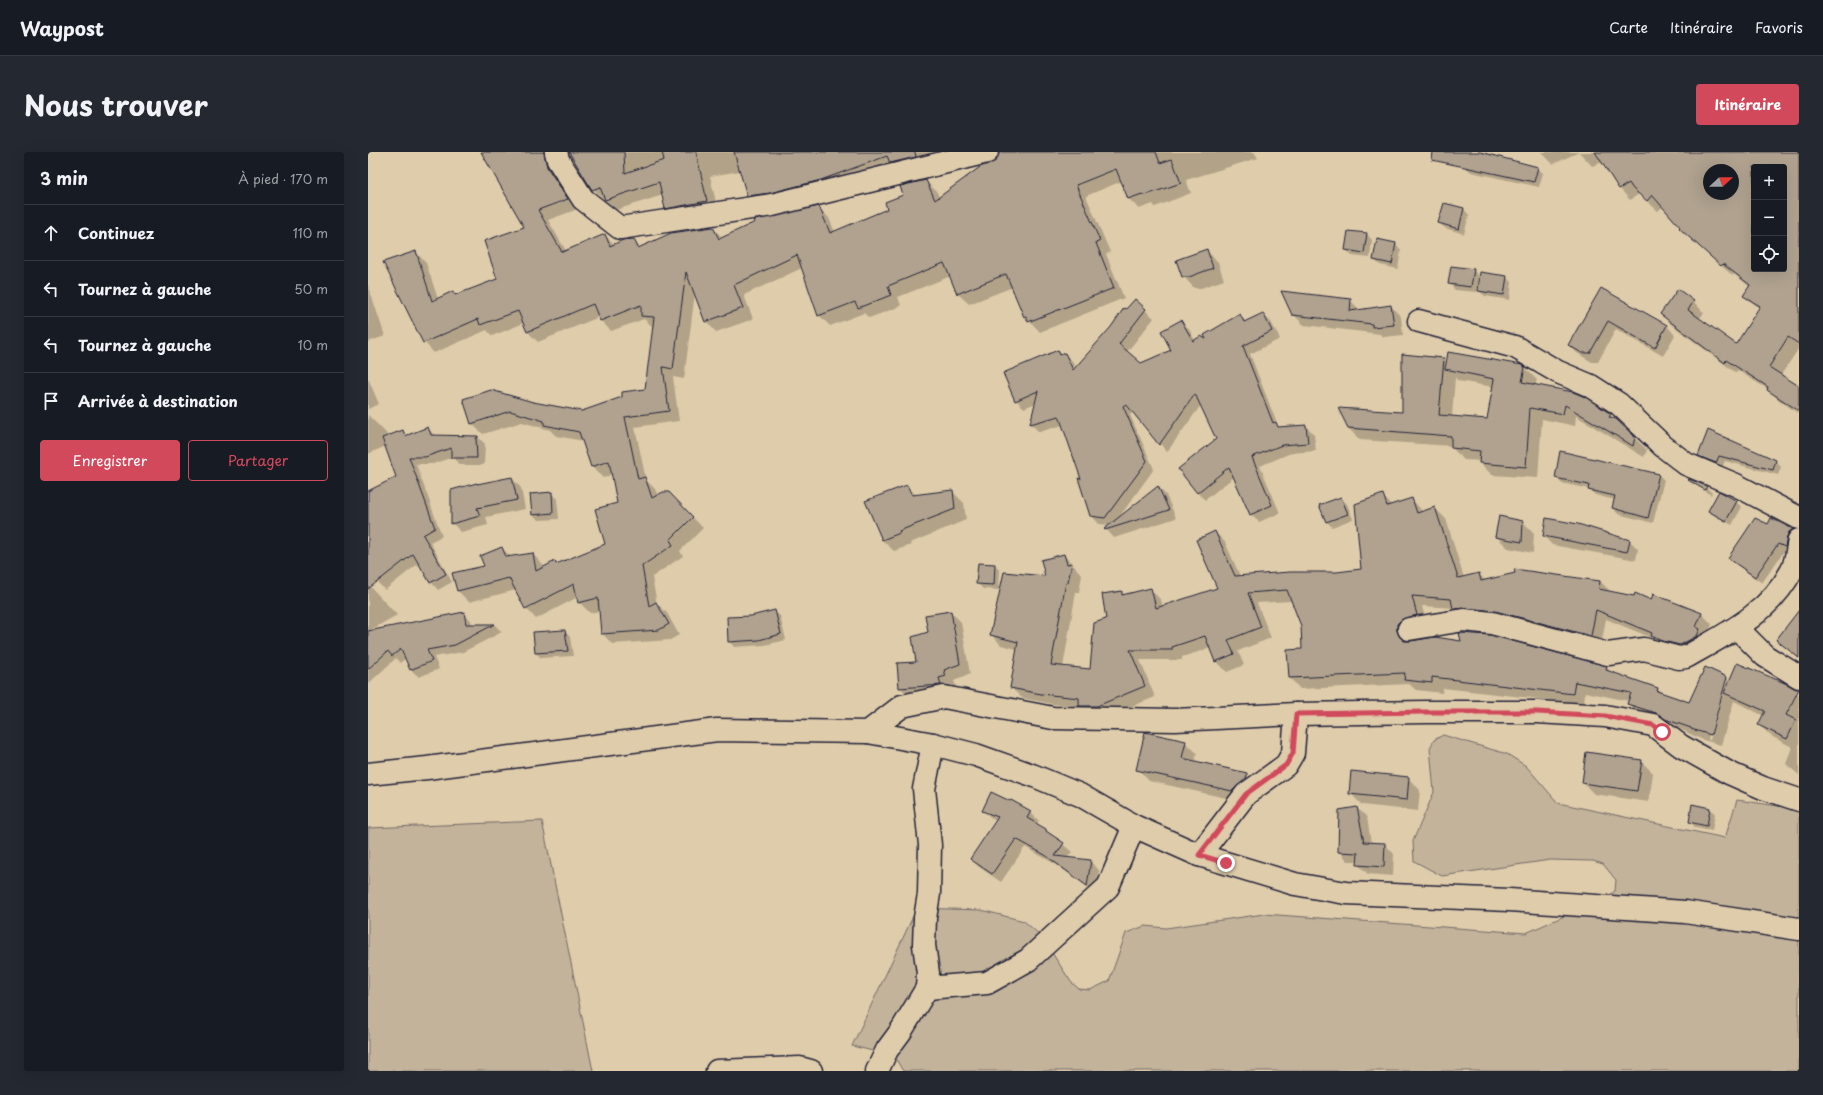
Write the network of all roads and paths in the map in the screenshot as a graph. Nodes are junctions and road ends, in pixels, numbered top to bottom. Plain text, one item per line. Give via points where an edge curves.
1 (556, 152) edge
2 (987, 152) edge
3 (1419, 321) dead end
4 (1799, 518) edge
5 (1799, 540) edge
6 (1737, 628) junction
7 (1409, 629) dead end
8 (1799, 677) edge
9 (1296, 714) junction
10 (868, 732) junction
11 (933, 744) junction
12 (368, 774) edge
13 (1799, 800) edge
14 (1134, 826) junction
15 (1199, 855) junction
16 (1799, 929) edge
17 (927, 988) junction
18 (717, 1071) edge
19 (811, 1071) edge
20 (877, 1071) edge

1 - 2 street via 558,160 583,199 620,228 772,205
3 - 4 street via 1514,347 1558,372 1591,386 1618,404 1686,464 1736,485
5 - 6 street via 1792,569 1776,594 1764,608
6 - 7 street via 1686,657 1679,658 1644,649 1608,654 1492,623 1464,620
6 - 8 street via 1765,656
9 - 10 street via 1175,720 1053,718 944,697 902,706
9 - 13 street via 1521,712 1605,716 1653,725 1680,746 1729,773
9 - 15 street via 1293,753 1286,765 1246,794
10 - 11 street
10 - 12 street via 717,730
11 - 14 street via 1032,775 1080,795
11 - 17 street via 924,789 930,845 924,945 928,973
14 - 15 street
14 - 17 street via 1108,887 1028,960 987,983
15 - 16 street via 1295,884 1346,893 1510,900 1685,912
17 - 20 street via 902,1031 887,1050
18 - 19 street via 800,1068

